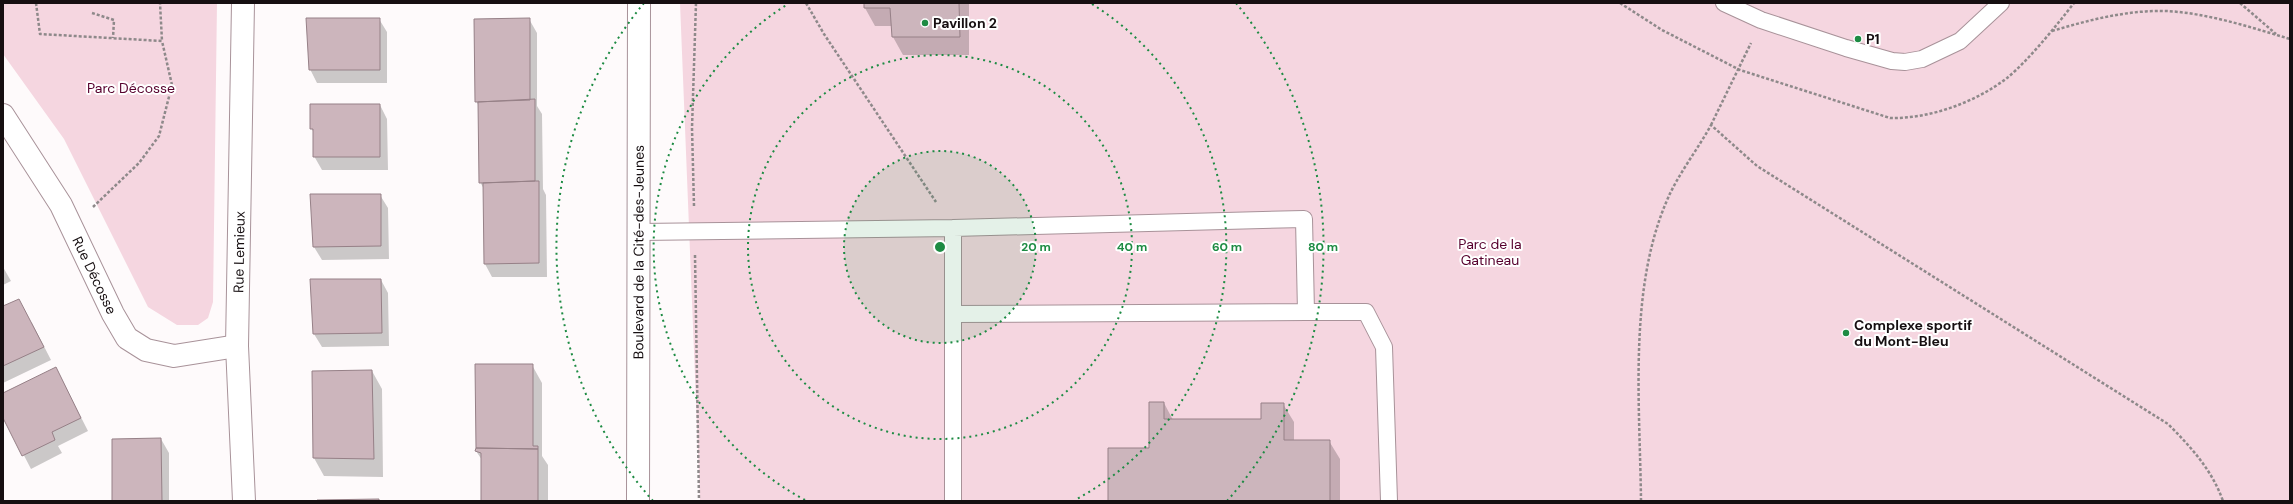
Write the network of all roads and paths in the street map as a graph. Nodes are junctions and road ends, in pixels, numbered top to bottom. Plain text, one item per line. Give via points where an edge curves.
1 (36, 3) edge
2 (160, 3) edge
3 (242, 3) edge
4 (639, 3) edge
5 (806, 3) edge
6 (1724, 3) edge
7 (2001, 3) edge
8 (2240, 3) edge
9 (92, 13) dead end
10 (1761, 20) junction
11 (2052, 31) dead end
12 (2277, 35) junction
13 (113, 38) junction
14 (2290, 39) edge
15 (162, 41) junction
16 (3, 115) edge
17 (1711, 125) junction
18 (71, 227) junction
19 (953, 228) junction
20 (639, 232) junction
21 (1306, 312) junction
22 (953, 314) junction
23 (237, 346) junction
24 (244, 501) edge
25 (638, 501) edge
26 (953, 501) edge
27 (1389, 501) edge
28 (1641, 501) edge
29 (2223, 501) edge

1 - 13 path via 40,34
2 - 15 path
3 - 23 street, Rue Lemieux
4 - 20 street, Boulevard de la Cité-des-Jeunes
5 - 19 path
6 - 10 lane
7 - 10 lane via 1960,41 1922,59 1904,62 1874,57
8 - 12 path
9 - 13 path via 114,20
10 - 17 path via 1740,70
11 - 12 path via 2111,16 2166,11 2227,21
12 - 14 path
13 - 15 path
15 - 18 path via 172,85 159,136 139,163
16 - 18 street, Rue Décosse via 61,206
17 - 28 path via 1668,198 1650,249 1641,308
17 - 29 path via 1757,166 2162,420 2199,458 2215,480
18 - 23 street, Rue Décosse via 127,338 146,350 174,356
19 - 20 lane
19 - 21 lane via 1304,219
19 - 22 lane
20 - 25 street, Boulevard de la Cité-des-Jeunes
21 - 22 lane
21 - 27 lane via 1366,312 1384,347
22 - 26 lane
23 - 24 street, Rue Lemieux

